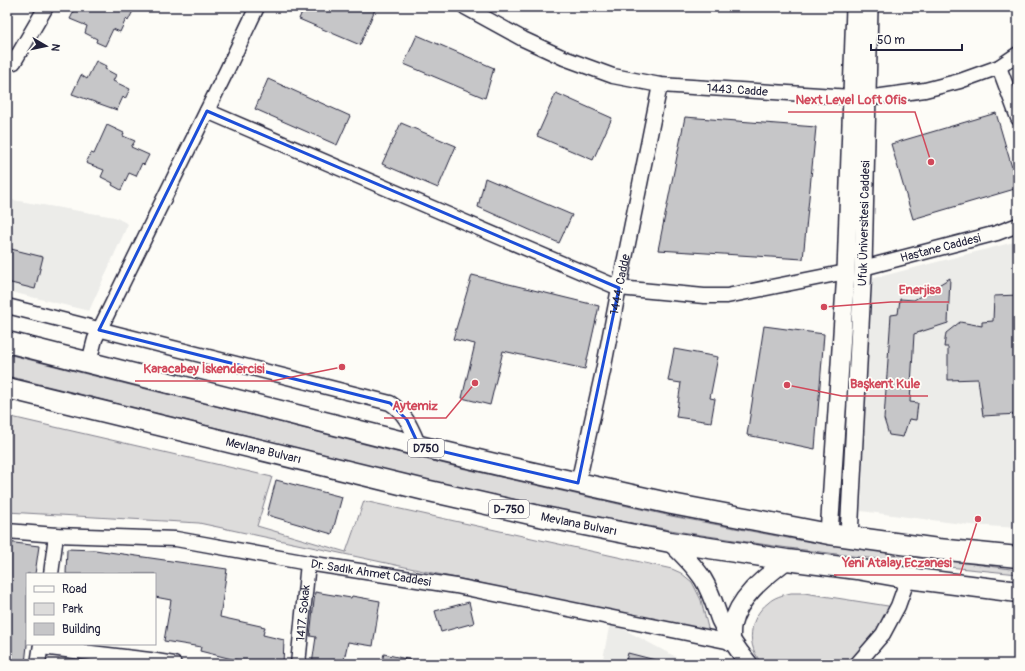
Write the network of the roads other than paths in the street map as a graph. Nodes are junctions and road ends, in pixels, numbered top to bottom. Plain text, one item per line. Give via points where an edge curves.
1 (46, 7) edge
2 (257, 7) edge
3 (465, 7) edge
4 (855, 7) edge
5 (869, 7) edge
6 (1018, 54) edge
7 (14, 62) dead end
8 (999, 67) junction
9 (660, 86) junction
10 (860, 97) junction
11 (207, 111) junction
12 (1018, 118) edge
13 (1018, 225) edge
14 (854, 270) junction
15 (619, 288) junction
16 (7, 306) edge
17 (99, 330) junction
18 (7, 342) edge
19 (89, 362) junction
20 (7, 388) edge
21 (419, 446) junction
22 (578, 483) junction
23 (7, 532) edge
24 (829, 534) junction
25 (56, 535) junction
26 (849, 536) junction
27 (670, 542) junction
28 (1018, 550) edge
29 (996, 555) junction
30 (1018, 557) edge
31 (787, 560) junction
32 (308, 563) junction
33 (51, 573) edge
34 (908, 578) junction
35 (1018, 592) edge
36 (731, 642) junction
37 (41, 646) edge
38 (38, 664) edge
39 (174, 664) edge
40 (298, 664) edge
41 (749, 664) edge
42 (857, 664) edge

1 - 7 street
2 - 11 street
3 - 9 street, 1443. Cadde via 564,58 613,76
4 - 10 main road, Ufuk Üniversitesi Caddesi
5 - 10 main road, Ufuk Üniversitesi Caddesi
6 - 8 street, 1443. Cadde
8 - 10 street, 1443. Cadde via 960,82 925,90
8 - 12 street
9 - 10 street, 1443. Cadde
9 - 15 street, 1444. Cadde
10 - 14 main road, Ufuk Üniversitesi Caddesi
11 - 15 street, Hastane Caddesi
11 - 17 street
13 - 14 street, Hastane Caddesi via 997,233
14 - 15 street, Hastane Caddesi via 727,296
14 - 24 main road, Ufuk Üniversitesi Caddesi
14 - 26 main road, Ufuk Üniversitesi Caddesi
15 - 22 street, 1444. Cadde
16 - 17 street
17 - 19 street via 94,339
17 - 21 street via 390,403 397,407 407,420
18 - 19 highway, D750
19 - 21 highway, D750
20 - 27 highway, Mevlana Bulvarı / D-750 via 425,490
21 - 22 highway, D750
22 - 24 highway, D750
23 - 25 street, Dr. Sadık Ahmet Caddesi
24 - 26 highway, D750
25 - 32 street, Dr. Sadık Ahmet Caddesi via 176,539
25 - 33 street
26 - 29 highway
27 - 31 highway, Mevlana Bulvarı / D-750
27 - 36 main road via 704,580
28 - 29 highway
29 - 30 highway
31 - 34 highway, Mevlana Bulvarı / D-750
31 - 36 main road via 753,588 744,600 732,626
32 - 36 street, Dr. Sadık Ahmet Caddesi via 456,586
32 - 40 street, 1417. Sokak
34 - 35 highway, Mevlana Bulvarı / D-750
34 - 42 street via 898,606 883,634
36 - 41 main road
37 - 38 street
37 - 39 street

